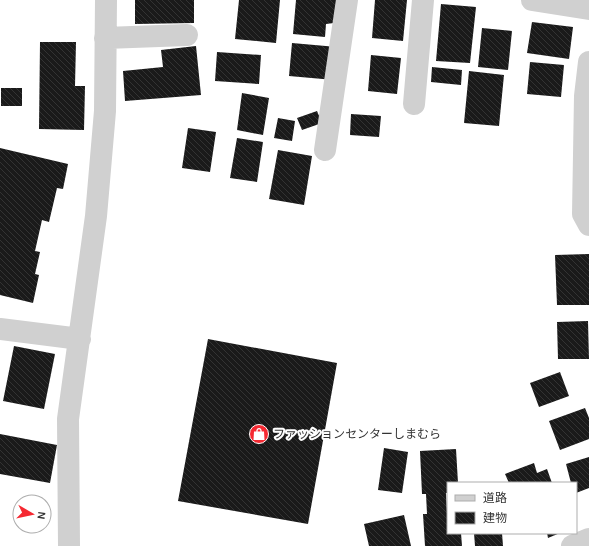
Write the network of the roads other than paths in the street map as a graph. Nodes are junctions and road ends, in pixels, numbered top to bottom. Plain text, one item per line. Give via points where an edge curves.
1 (106, 0) edge
2 (347, 0) edge
3 (423, 0) edge
4 (532, 0) edge
5 (589, 9) edge
6 (187, 35) dead end
7 (105, 38) junction
8 (589, 62) edge
9 (587, 96) edge
10 (414, 104) dead end
11 (325, 150) dead end
12 (589, 225) edge
13 (0, 329) edge
14 (80, 339) junction
15 (589, 539) edge
16 (68, 546) edge
17 (572, 546) edge

1 - 7 street
2 - 11 street
3 - 10 street
4 - 5 street
6 - 7 street
7 - 14 street via 105,111 98,194
8 - 9 street
9 - 12 street via 583,214
13 - 14 street
14 - 16 street via 68,419
15 - 17 street

